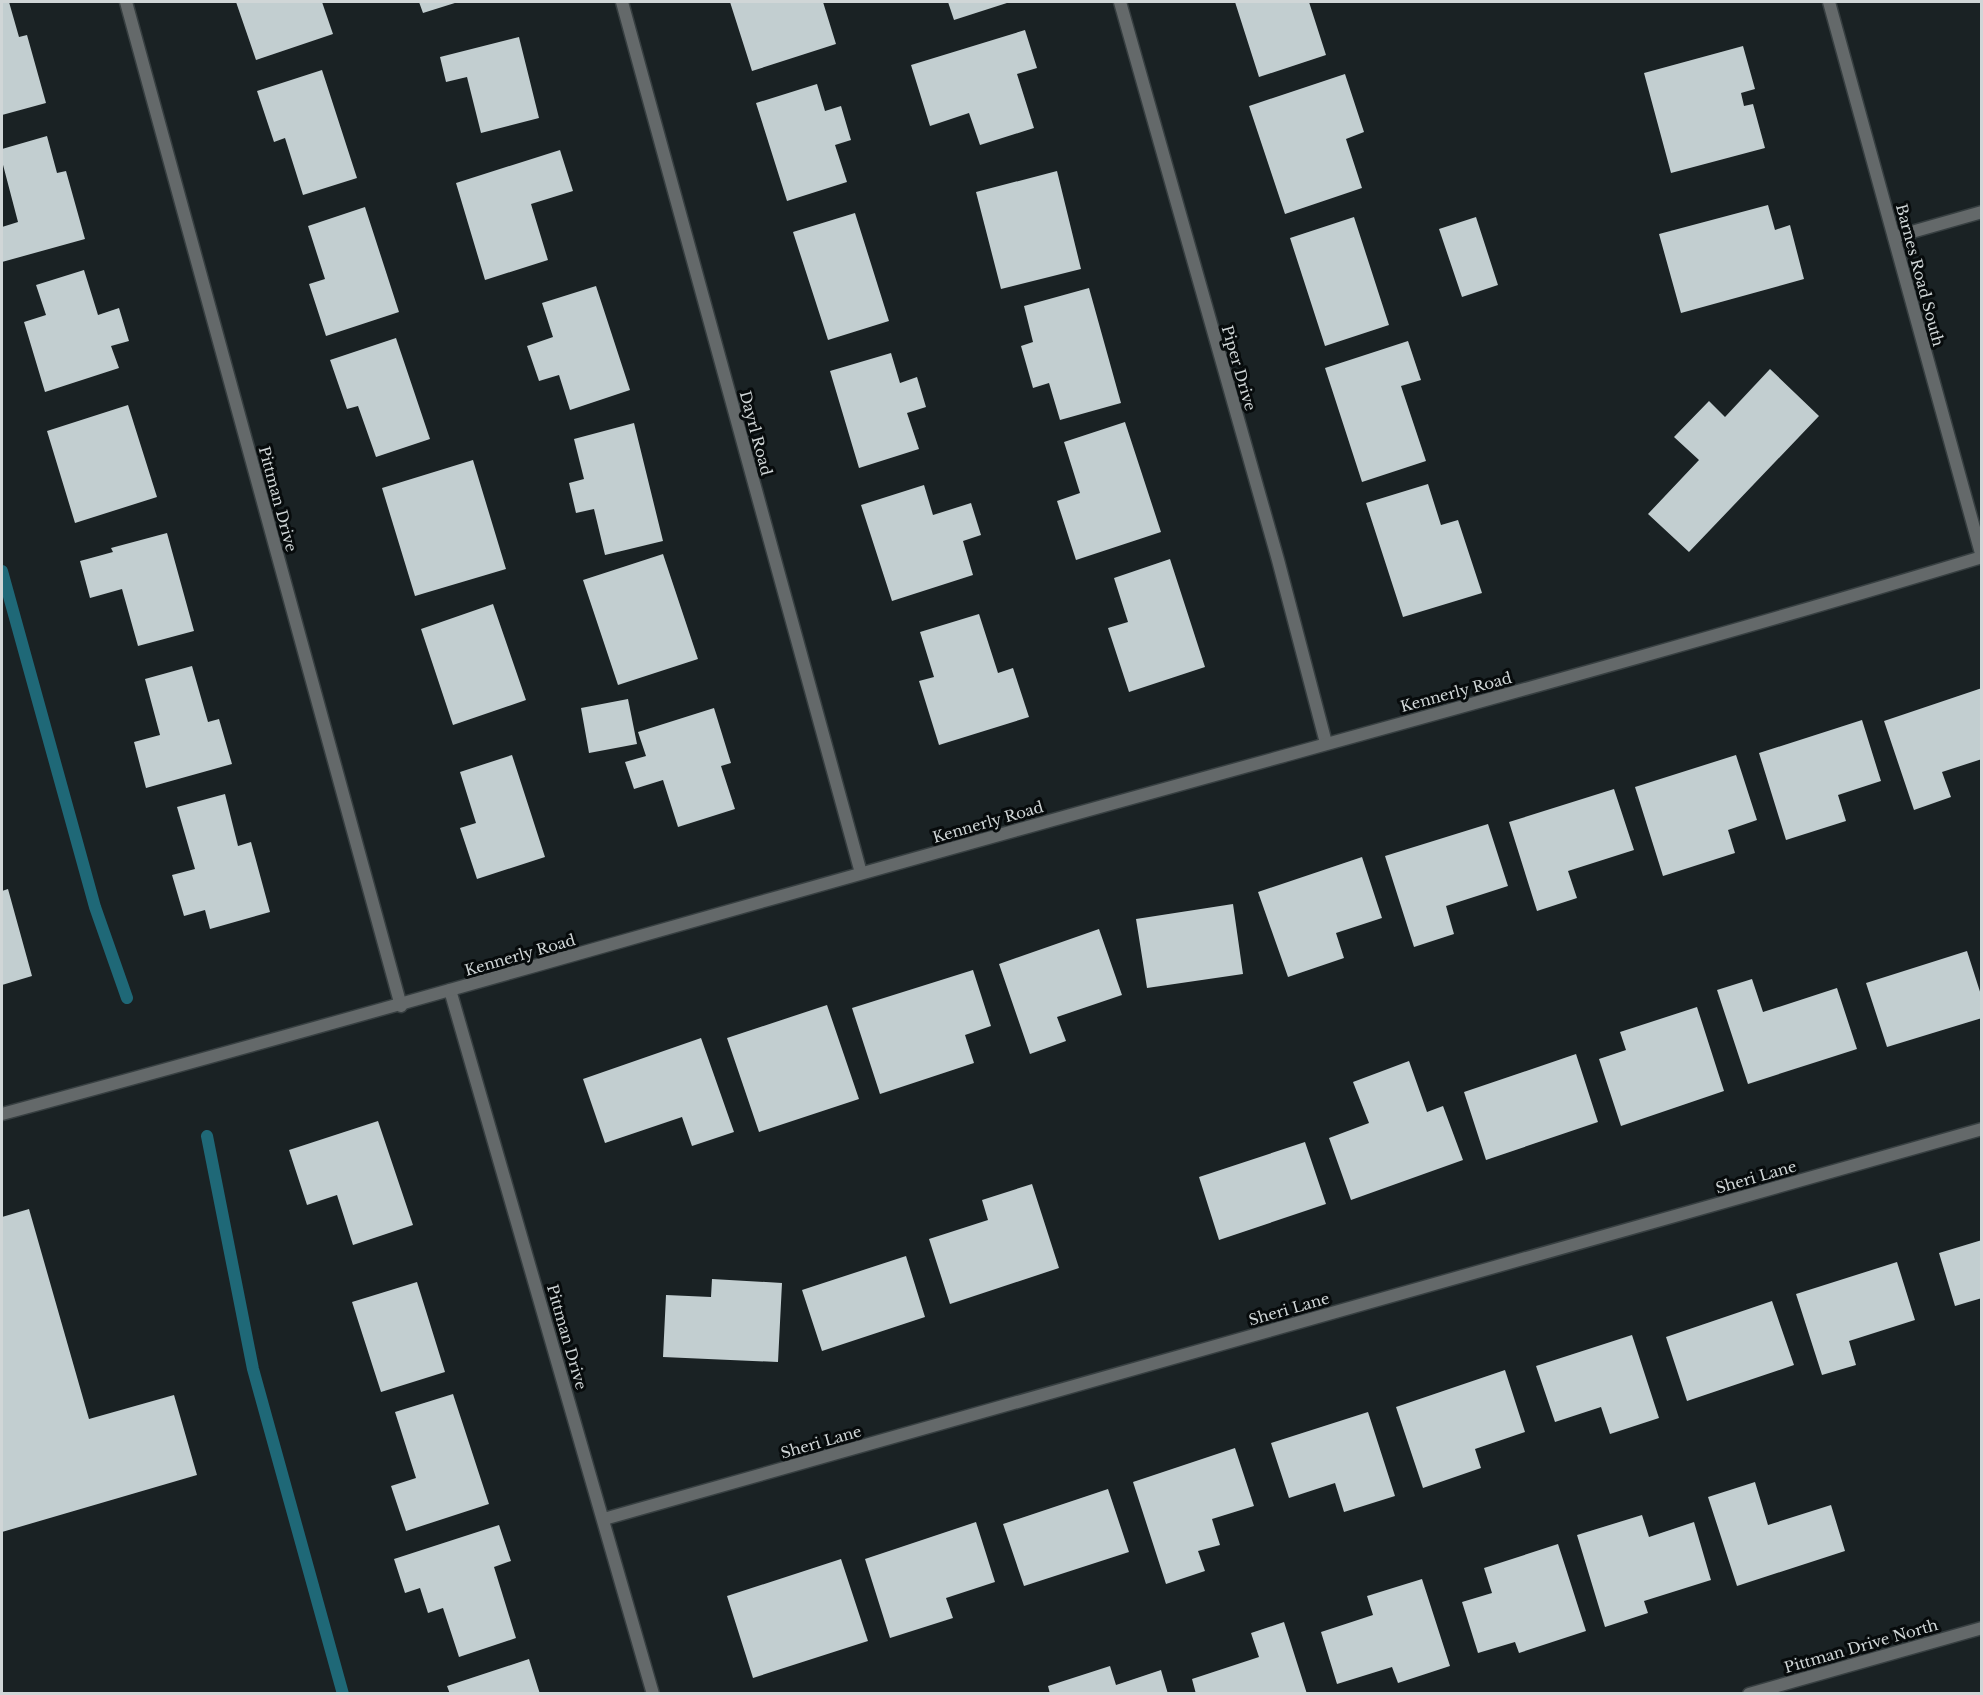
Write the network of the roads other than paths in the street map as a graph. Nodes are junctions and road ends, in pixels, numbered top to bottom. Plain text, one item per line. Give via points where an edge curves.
1 (126, 2) edge
2 (622, 2) edge
3 (1120, 2) edge
4 (1828, 2) edge
5 (1982, 212) edge
6 (1894, 237) junction
7 (1982, 557) edge
8 (1326, 743) junction
9 (861, 873) junction
10 (450, 990) junction
11 (401, 1006) junction
12 (2, 1114) edge
13 (1982, 1129) edge
14 (604, 1519) junction
15 (1982, 1628) edge
16 (653, 1694) edge
17 (1749, 1694) edge

1 - 11 street, Pittman Drive
2 - 9 street, Dayrl Road
3 - 8 street, Piper Drive
4 - 6 street, Barnes Road South
5 - 6 street
6 - 7 street, Barnes Road South
7 - 8 street, Kennerly Road via 1804,611
8 - 9 street, Kennerly Road
9 - 10 street, Kennerly Road
10 - 11 street, Kennerly Road
10 - 14 street, Pittman Drive
11 - 12 street, Kennerly Road
13 - 14 street, Sheri Lane
14 - 16 street, Pittman Drive
15 - 17 street, Pittman Drive North

